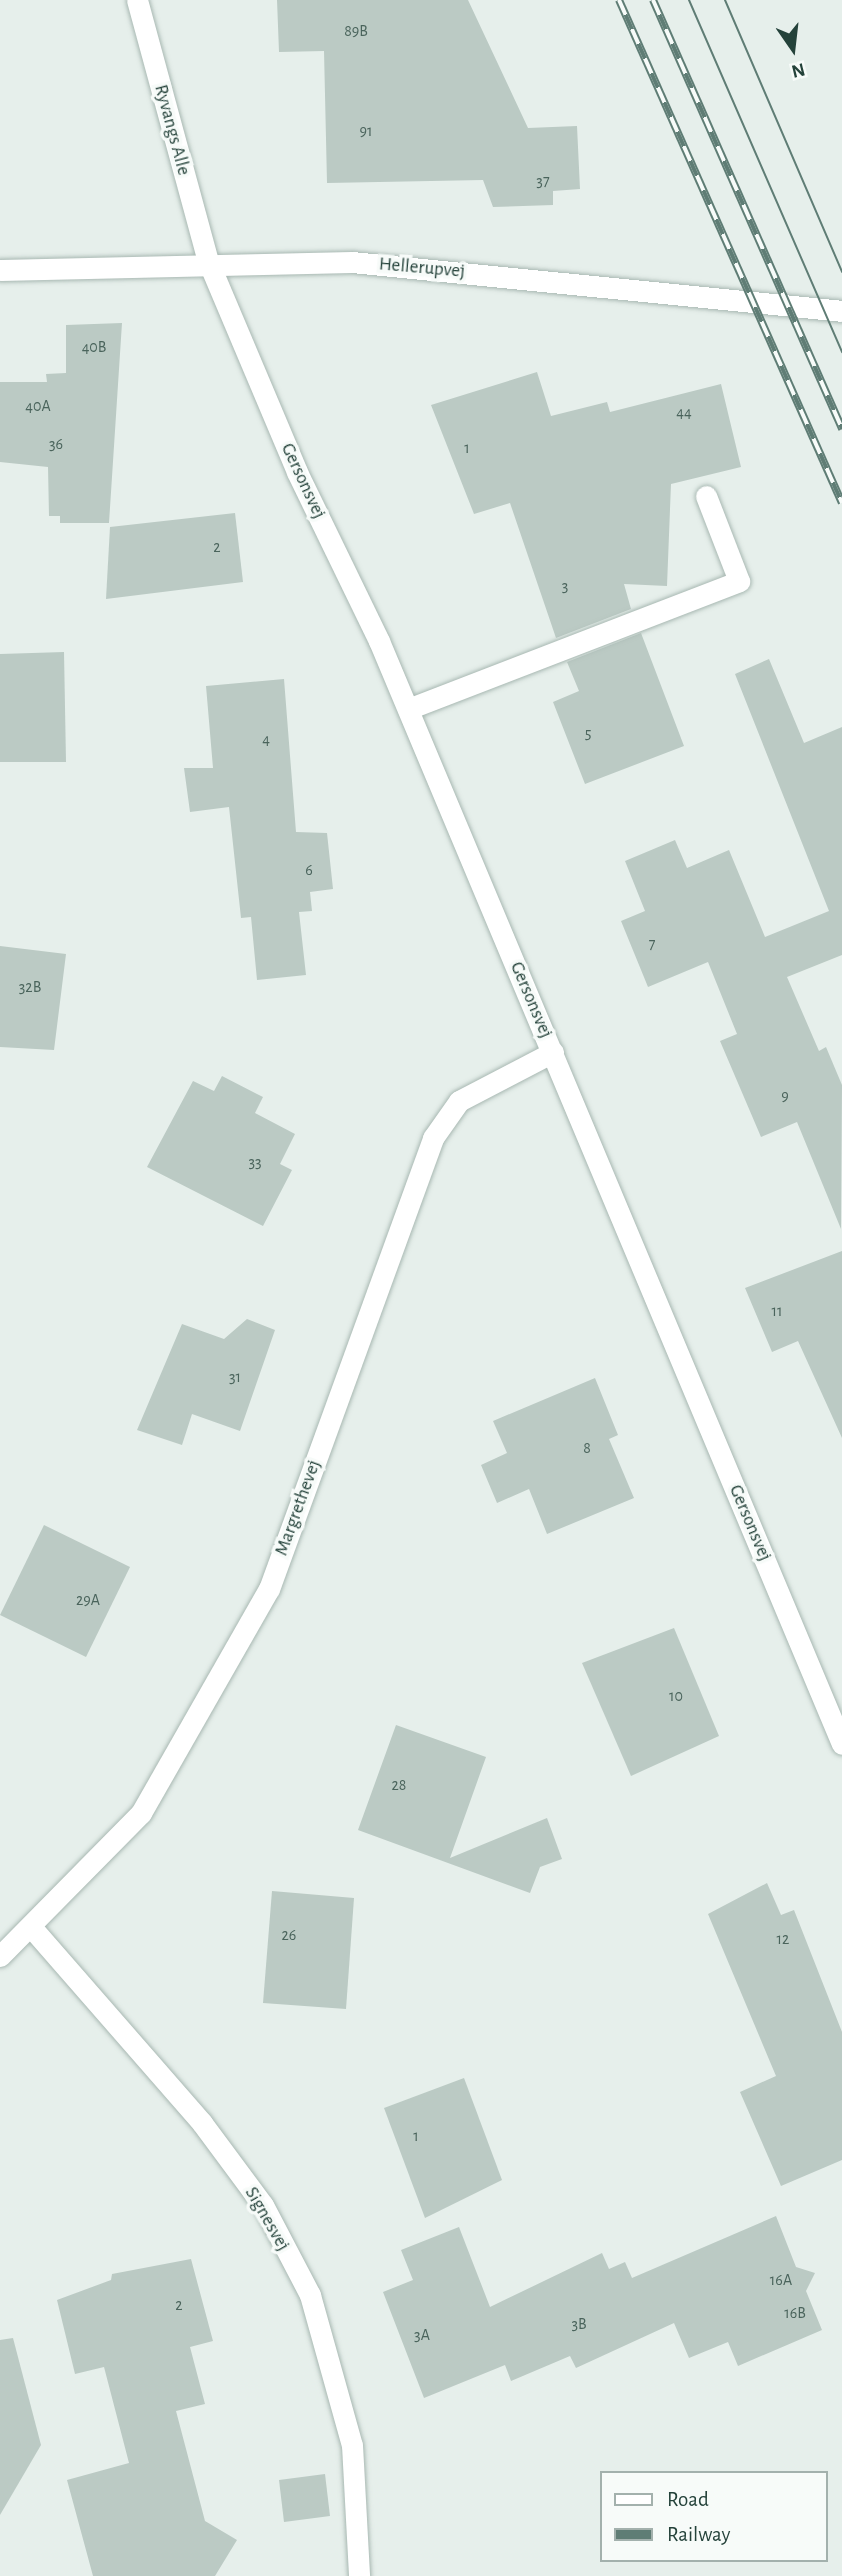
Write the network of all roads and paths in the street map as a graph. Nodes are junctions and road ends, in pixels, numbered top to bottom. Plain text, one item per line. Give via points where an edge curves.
1 (136, 0) edge
2 (208, 261) junction
3 (0, 270) edge
4 (842, 311) edge
5 (706, 496) dead end
6 (408, 709) junction
7 (553, 1052) junction
8 (842, 1744) edge
9 (33, 1928) junction
10 (0, 1956) edge
11 (359, 2576) edge

1 - 2 street, Ryvangs Alle
2 - 3 street, Hellerupvej
2 - 4 street, Hellerupvej via 352,262
2 - 6 street, Gersonsvej via 297,472
5 - 6 street via 739,581
6 - 7 street, Gersonsvej
7 - 8 street, Gersonsvej
7 - 9 street, Margrethevej via 459,1101 433,1138 269,1589 141,1813
9 - 10 street, Margrethevej
9 - 11 street, Signesvej via 202,2123 263,2205 310,2295 352,2445

